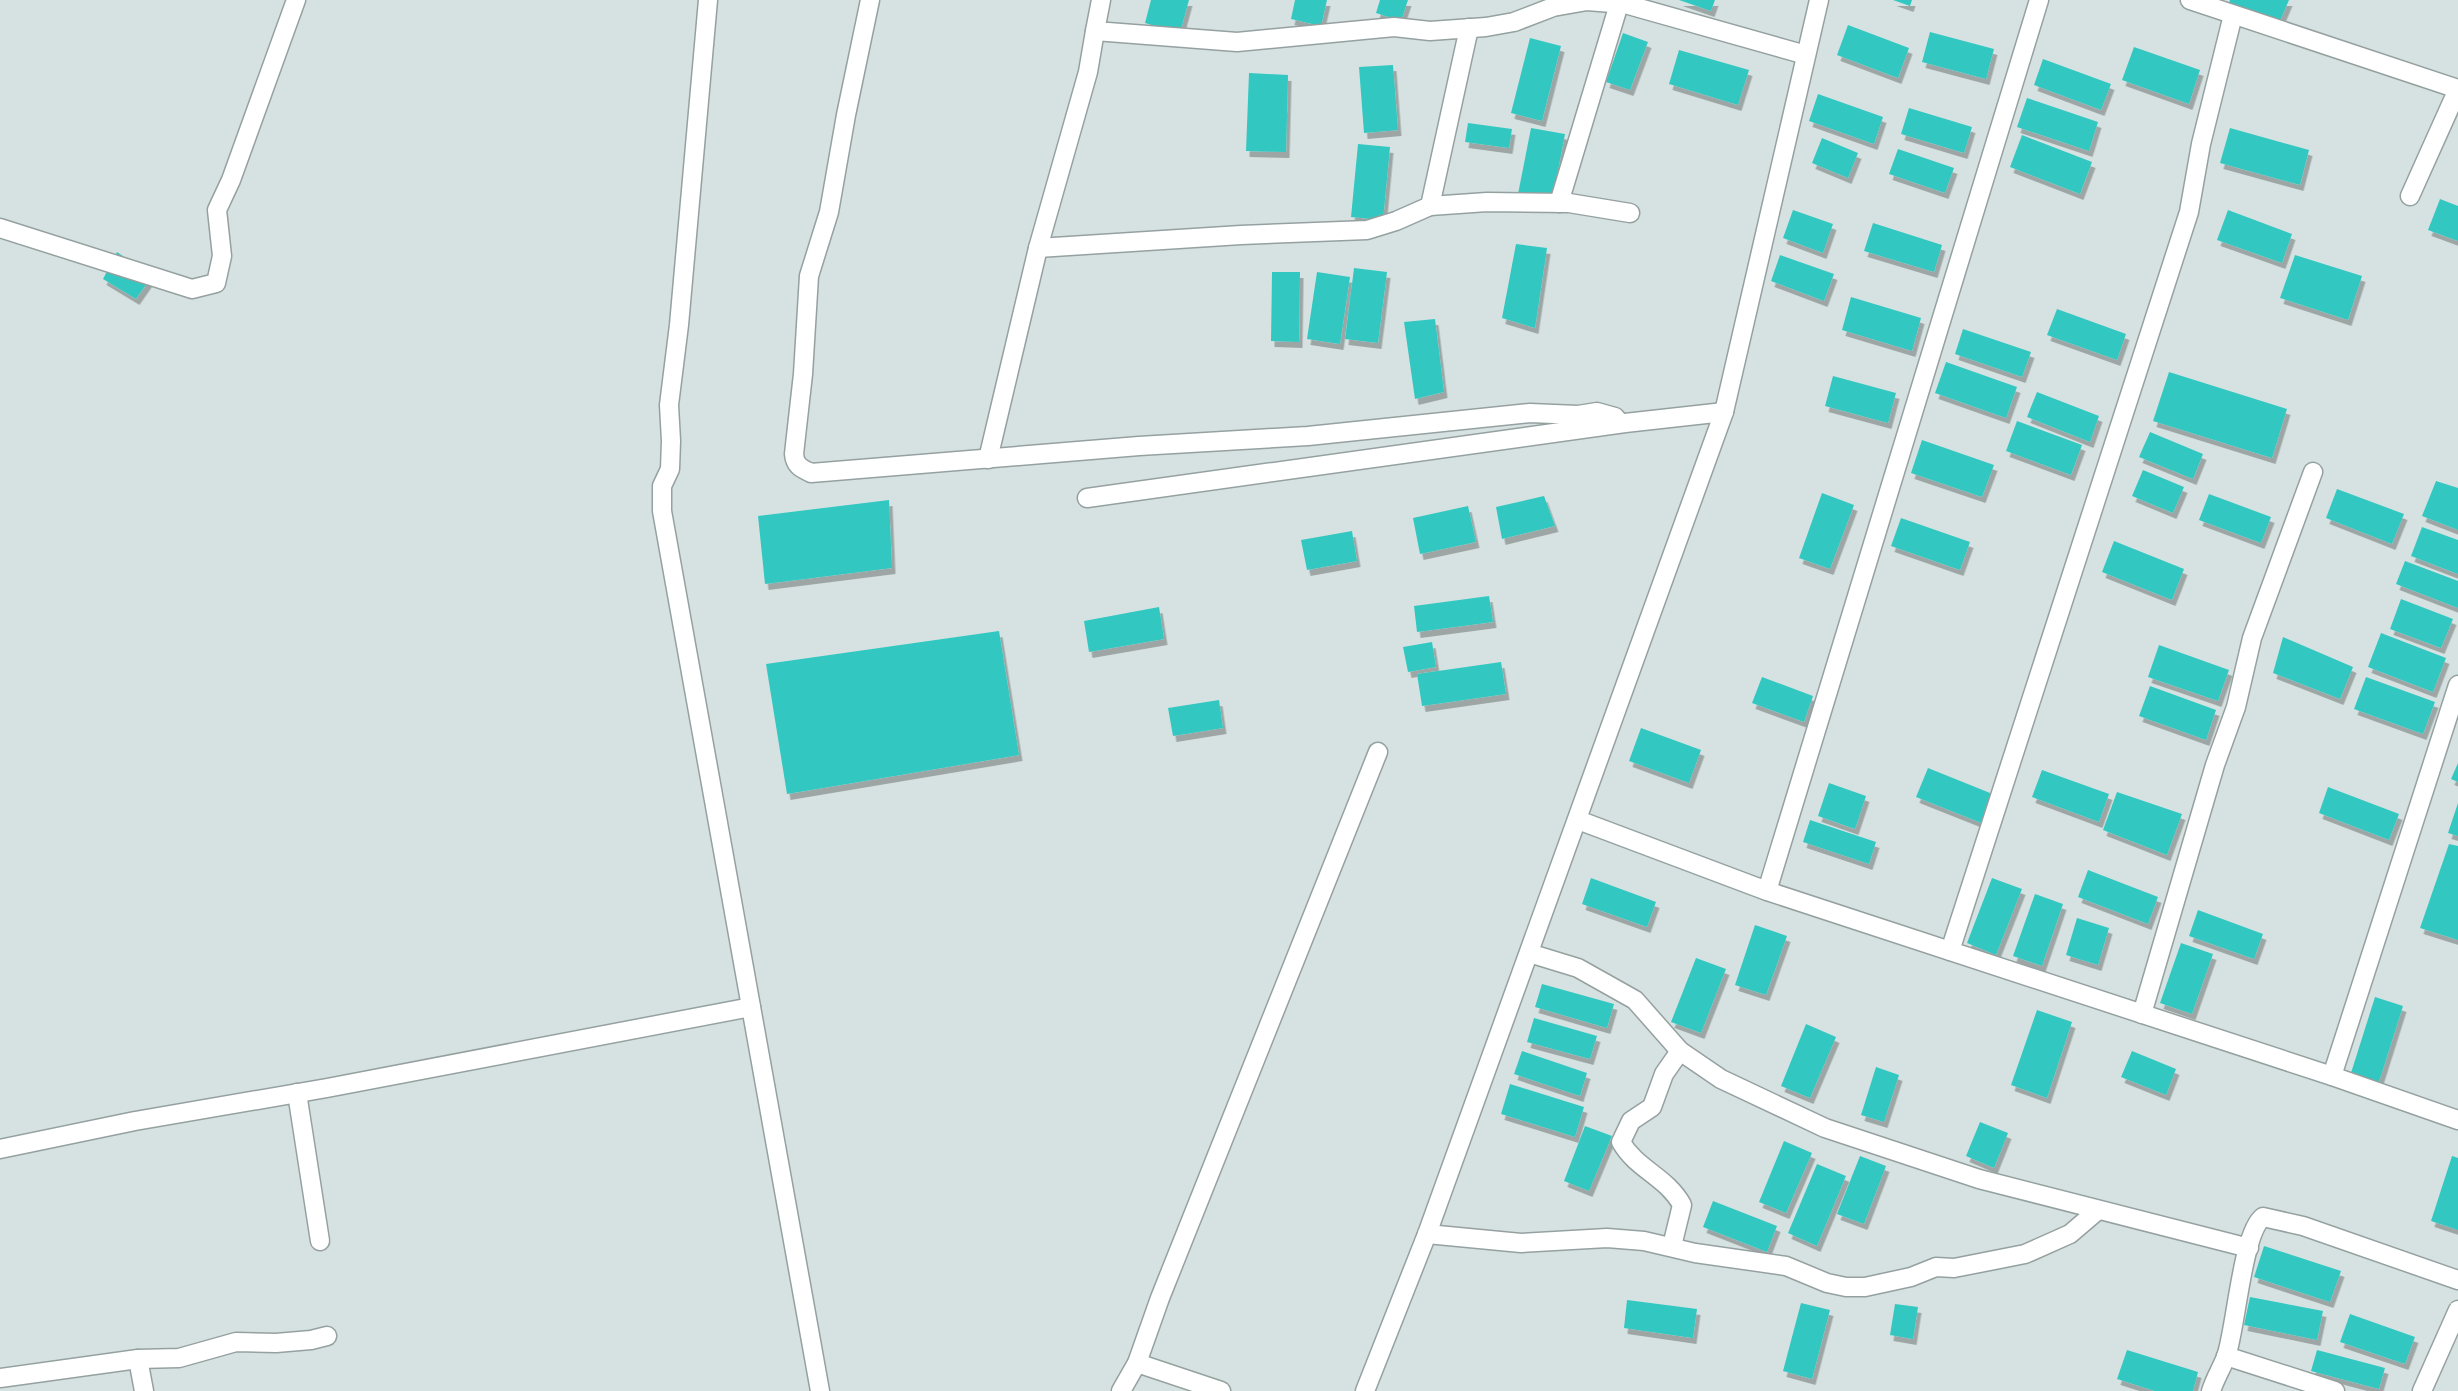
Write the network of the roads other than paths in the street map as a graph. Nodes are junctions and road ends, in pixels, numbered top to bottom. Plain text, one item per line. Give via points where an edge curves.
1 (296, 0) edge
2 (708, 0) edge
3 (870, 0) edge
4 (1101, 0) edge
5 (1819, 0) edge
6 (2039, 0) edge
7 (2190, 0) edge
8 (1615, 2) edge
9 (2233, 15) junction
10 (1470, 28) junction
11 (1095, 31) junction
12 (1806, 55) junction
13 (2458, 89) edge
14 (2410, 196) dead end
15 (1559, 203) junction
16 (1430, 206) junction
17 (1630, 213) dead end
18 (0, 228) edge
19 (1038, 248) junction
20 (1724, 412) junction
21 (1620, 423) junction
22 (988, 459) junction
23 (2313, 472) dead end
24 (1087, 498) dead end
25 (2458, 685) edge
26 (1378, 752) dead end
27 (1578, 820) junction
28 (1767, 891) junction
29 (1950, 951) junction
30 (1529, 953) junction
31 (751, 1007) junction
32 (2142, 1014) junction
33 (1680, 1051) junction
34 (2332, 1076) junction
35 (297, 1093) junction
36 (2458, 1120) edge
37 (0, 1149) edge
38 (2097, 1211) junction
39 (1427, 1234) junction
40 (320, 1241) dead end
41 (1672, 1246) junction
42 (2249, 1248) junction
43 (2458, 1280) edge
44 (2458, 1310) edge
45 (327, 1336) dead end
46 (2226, 1356) junction
47 (138, 1359) junction
48 (1137, 1364) junction
49 (0, 1378) edge
50 (144, 1391) edge
51 (820, 1391) edge
52 (1121, 1391) edge
53 (1221, 1391) edge
54 (1365, 1391) edge
55 (2211, 1391) edge
56 (2335, 1391) edge
57 (2422, 1391) edge

1 - 18 street via 217,210 222,256 216,283 192,289
2 - 31 street via 669,405 670,469 663,486 662,511
3 - 22 street via 829,212 809,276 795,462 811,473
4 - 11 street
5 - 12 street
6 - 28 street
7 - 9 street
8 - 10 street via 1587,0 1553,7 1514,22
8 - 12 street
8 - 15 street
9 - 13 street
9 - 29 street via 2201,144 2189,212
10 - 11 street via 1430,31 1394,27 1237,42
10 - 16 street
11 - 19 street via 1083,93
12 - 20 street
13 - 14 street
15 - 16 street
15 - 17 street
16 - 19 street via 1368,230
19 - 22 street
20 - 21 street
20 - 27 street
21 - 22 street via 1616,417 1597,412 1530,413 1308,436
21 - 24 street
23 - 32 street via 2252,638 2236,707 2215,765
25 - 34 street
26 - 48 street
27 - 28 street
27 - 30 street
28 - 29 street
29 - 32 street
30 - 33 street via 1578,968 1635,1000
30 - 39 street
31 - 35 street
31 - 51 street
32 - 34 street
33 - 38 street via 1722,1079 1825,1128 1979,1179
33 - 41 street via 1664,1074 1652,1107 1631,1122 1621,1142 1626,1152 1674,1191 1682,1205
34 - 36 street
35 - 37 street
35 - 40 street
38 - 41 street via 2070,1234 2025,1254 1954,1268 1936,1267 1865,1287 1827,1283 1786,1266
38 - 42 street
39 - 41 street via 1521,1243 1607,1238
39 - 54 street
42 - 43 street via 2259,1220 2268,1216
42 - 46 street
44 - 57 street
45 - 47 street via 276,1343 236,1342 178,1358
46 - 55 street
46 - 56 street
47 - 49 street
47 - 50 street
48 - 52 street
48 - 53 street

